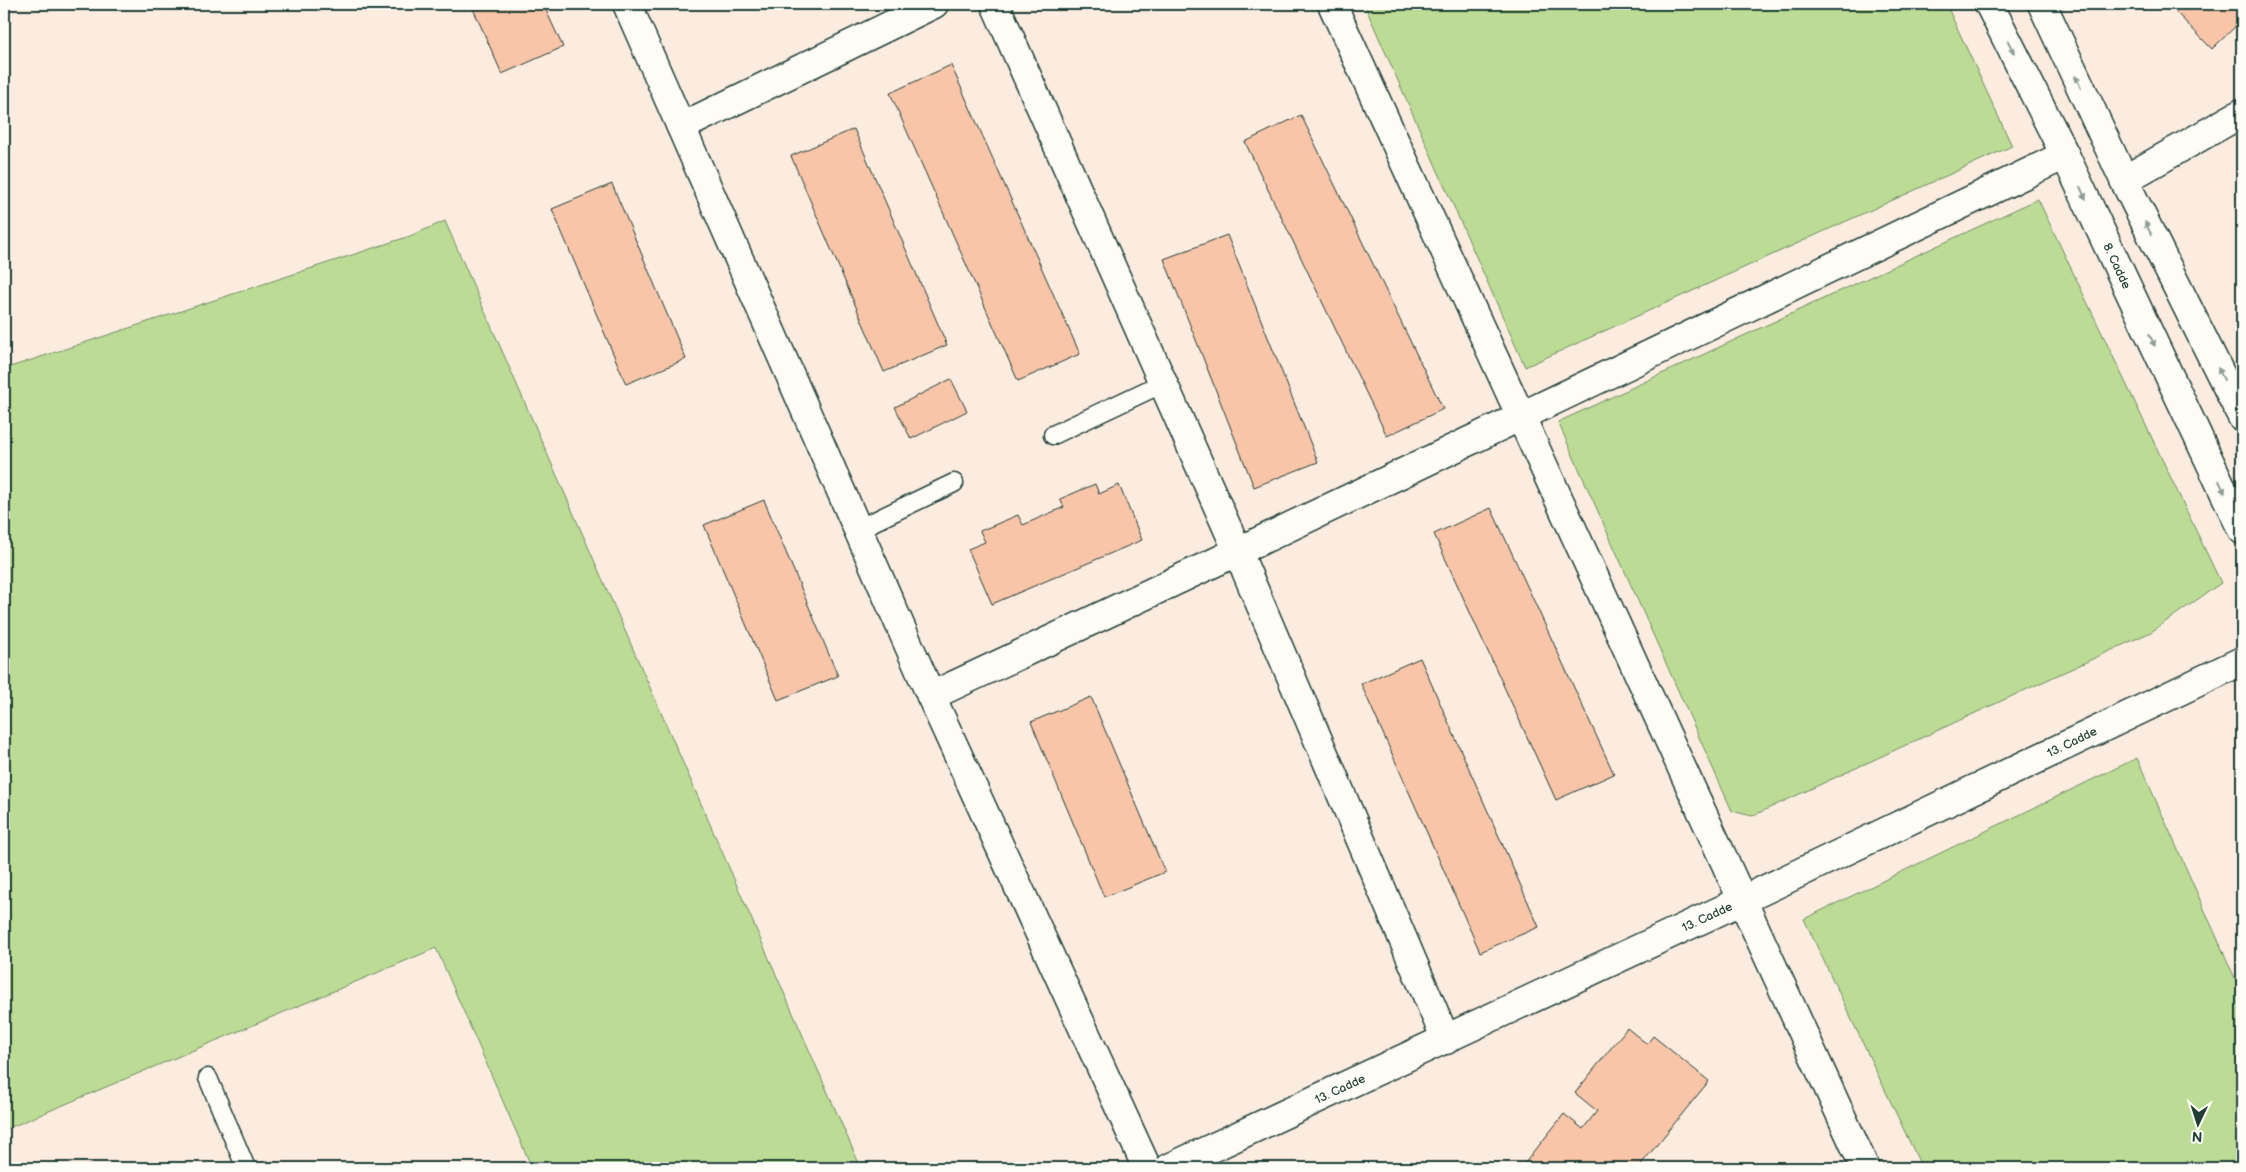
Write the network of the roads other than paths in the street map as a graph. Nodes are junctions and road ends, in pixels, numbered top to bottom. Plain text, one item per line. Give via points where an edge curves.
1 (627, 4) edge
2 (934, 4) edge
3 (994, 4) edge
4 (1332, 4) edge
5 (1989, 4) edge
6 (2042, 4) edge
7 (2242, 113) edge
8 (681, 128) junction
9 (2065, 155) junction
10 (2124, 180) junction
11 (1163, 383) junction
12 (1520, 415) junction
13 (2242, 418) edge
14 (1053, 435) dead end
15 (954, 483) dead end
16 (858, 529) junction
17 (2242, 530) edge
18 (1238, 552) junction
19 (2242, 661) edge
20 (931, 696) junction
21 (1743, 900) junction
22 (1446, 1040) junction
23 (208, 1078) dead end
24 (246, 1168) edge
25 (1147, 1168) edge
26 (1169, 1168) edge
27 (1865, 1168) edge

1 - 8 street
2 - 8 street
3 - 11 street
4 - 12 street
5 -> 9 street, 8. Cadde
10 -> 6 street
7 - 10 street
8 - 16 street
9 - 12 street
9 -> 17 street, 8. Cadde
13 -> 10 street
11 - 14 lane
11 - 18 street
12 - 18 street
12 - 21 street
15 - 16 lane
16 - 20 street
18 - 20 street
18 - 22 street
19 - 21 street, 13. Cadde
20 - 25 street
21 - 22 street, 13. Cadde
21 - 27 street
22 - 26 street, 13. Cadde
23 - 24 lane

